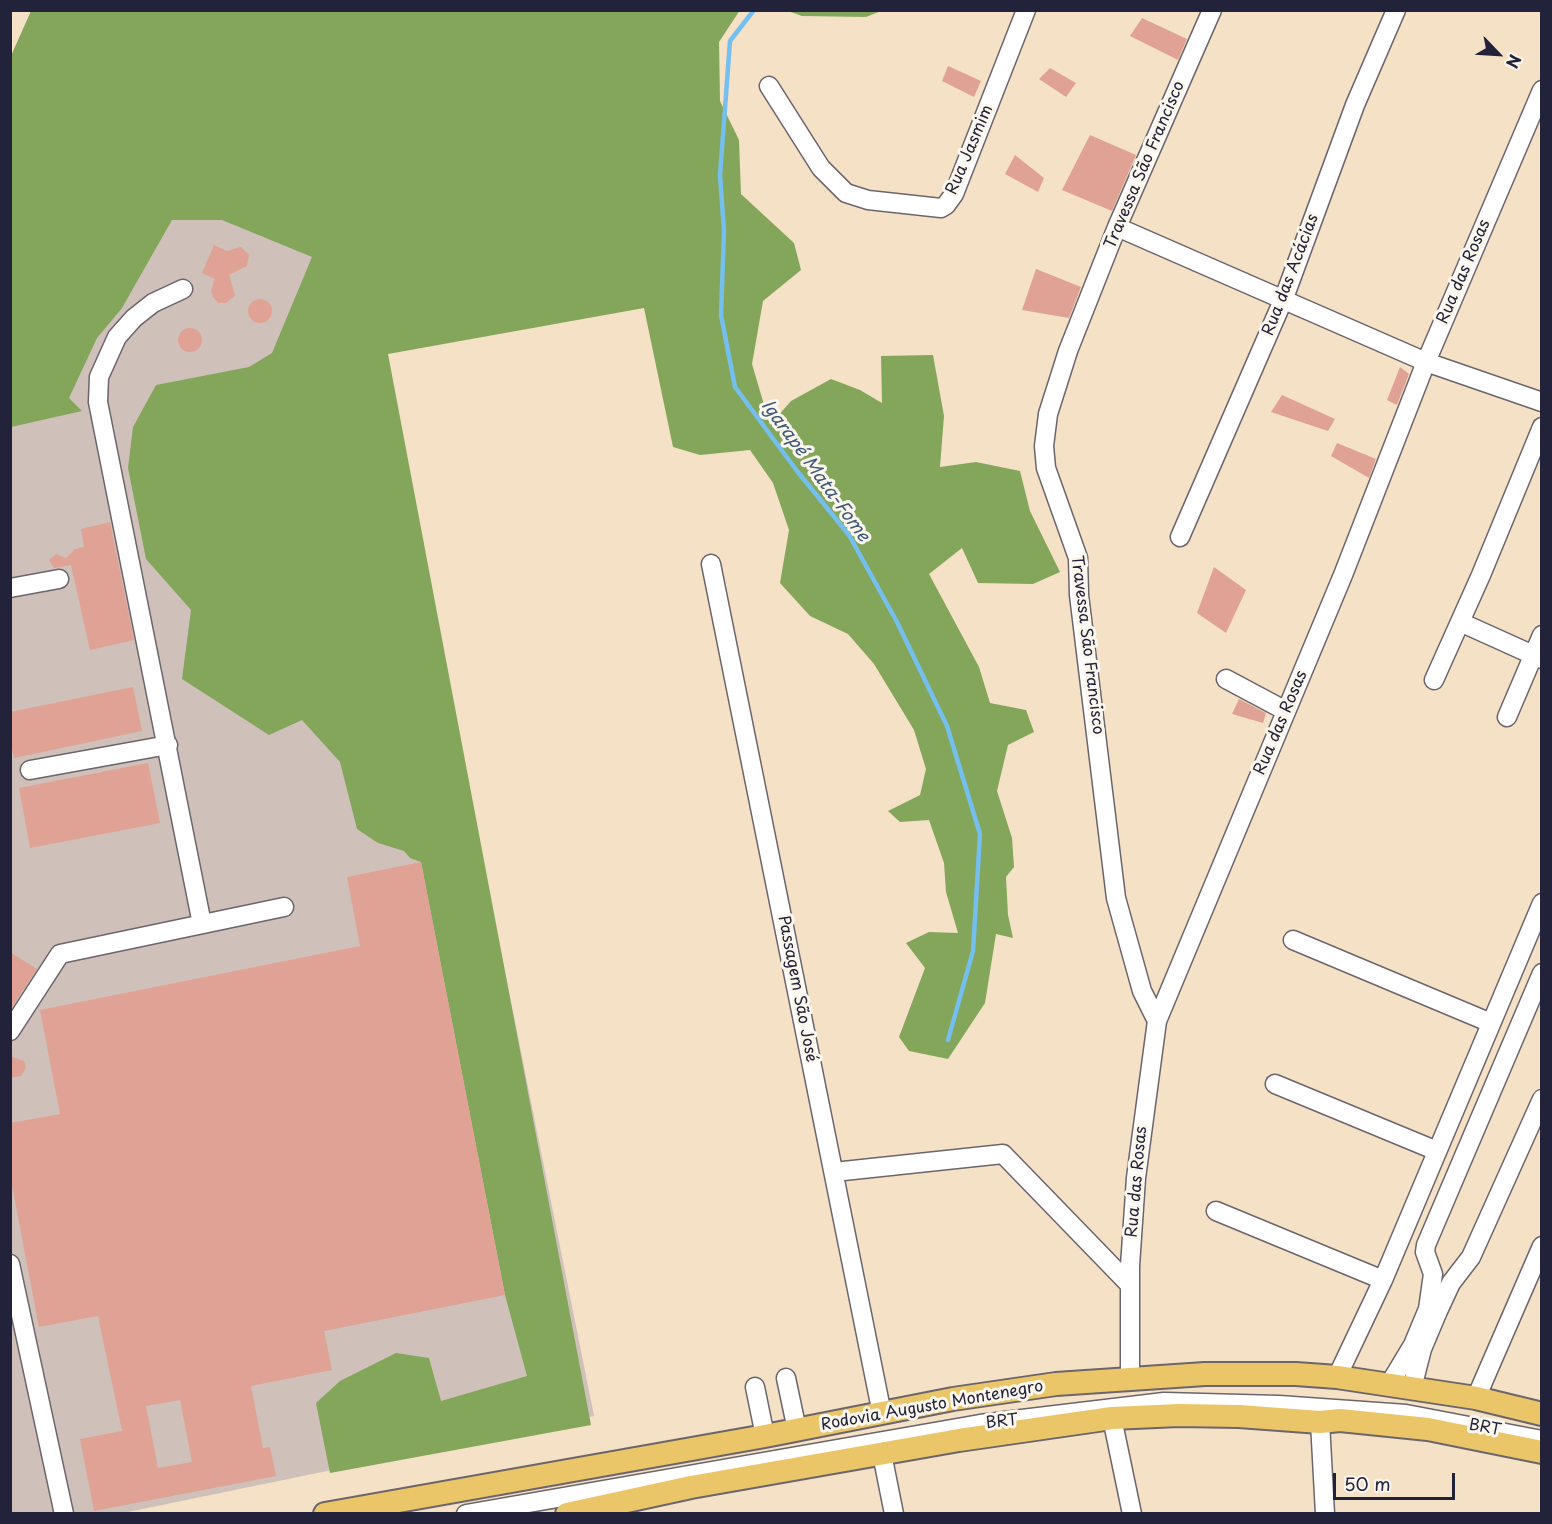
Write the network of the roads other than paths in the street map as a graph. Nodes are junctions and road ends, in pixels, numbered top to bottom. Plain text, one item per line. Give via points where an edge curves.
1 (1026, 10) edge
2 (1212, 10) edge
3 (1396, 10) edge
4 (769, 86) dead end
5 (1542, 90) edge
6 (1117, 227) junction
7 (183, 290) dead end
8 (1284, 298) junction
9 (1426, 362) junction
10 (1542, 402) edge
11 (1542, 427) edge
12 (1180, 537) dead end
13 (711, 564) dead end
14 (59, 579) dead end
15 (10, 588) edge
16 (1460, 622) junction
17 (1542, 635) edge
18 (1537, 657) edge
19 (1226, 679) dead end
20 (1434, 680) dead end
21 (1286, 711) junction
22 (1507, 717) dead end
23 (168, 745) junction
24 (30, 770) dead end
25 (1542, 903) edge
26 (284, 907) dead end
27 (202, 924) junction
28 (1293, 940) dead end
29 (1542, 973) edge
30 (1158, 1021) junction
31 (1491, 1023) junction
32 (10, 1031) edge
33 (1275, 1084) dead end
34 (1542, 1099) edge
35 (1437, 1151) junction
36 (834, 1172) junction
37 (1216, 1211) dead end
38 (1542, 1246) edge
39 (10, 1264) edge
40 (1433, 1274) junction
41 (1383, 1280) junction
42 (1451, 1283) junction
43 (1130, 1285) junction
44 (1337, 1377) junction
45 (786, 1378) dead end
46 (1130, 1380) junction
47 (1389, 1385) junction
48 (755, 1387) dead end
49 (1412, 1388) junction
50 (1476, 1398) junction
51 (882, 1414) junction
52 (1542, 1414) edge
53 (1112, 1418) junction
54 (1320, 1422) junction
55 (797, 1430) junction
56 (765, 1436) junction
57 (1542, 1440) edge
58 (1542, 1452) edge
59 (882, 1454) junction
60 (64, 1514) edge
61 (325, 1514) edge
62 (466, 1514) edge
63 (567, 1514) edge
64 (894, 1514) edge
65 (1132, 1514) edge
66 (1325, 1514) edge

1 - 4 street, Rua Jasmim via 954,194 940,208 868,200 846,193 821,168
2 - 6 street, Travessa São Francisco
3 - 8 street, Rua das Acácias
5 - 9 street, Rua das Rosas
6 - 8 street
6 - 30 street, Travessa São Francisco via 1068,351 1048,414 1044,446 1046,468 1078,558 1079,595 1116,898 1142,992
7 - 23 street via 153,303 134,318 112,346 99,377 98,402
8 - 9 street
8 - 12 street, Rua das Acácias
9 - 10 street
9 - 21 street, Rua das Rosas
11 - 16 street
13 - 36 street, Passagem São José
14 - 15 street
16 - 18 street
16 - 20 street
17 - 18 street
18 - 22 street
19 - 21 street
21 - 30 street, Rua das Rosas
23 - 24 street
23 - 27 street
25 - 31 street
26 - 27 street
27 - 32 street via 60,954
28 - 31 street
29 - 40 street via 1426,1245
30 - 43 street, Rua das Rosas via 1136,1178
31 - 35 street
33 - 35 street
34 - 42 street via 1471,1257
35 - 41 street
36 - 43 street via 1003,1154
36 - 51 street, Passagem São José
37 - 41 street
38 - 50 street
39 - 60 street
40 - 42 street
40 - 47 street via 1428,1309 1413,1345
41 - 44 street
42 - 49 street via 1422,1349
43 - 46 street, Rua das Rosas
44 - 46 main road, Rodovia Augusto Montenegro via 1205,1374
44 - 47 main road, Rodovia Augusto Montenegro
45 - 55 street
46 - 51 main road, Rodovia Augusto Montenegro via 1056,1383
47 - 49 main road, Rodovia Augusto Montenegro
48 - 56 street
49 - 50 main road, Rodovia Augusto Montenegro
50 - 52 main road, Rodovia Augusto Montenegro
51 - 55 main road, Rodovia Augusto Montenegro
53 - 54 main road via 1239,1416
53 - 59 main road
53 - 65 street
54 - 58 main road via 1340,1420 1428,1429
54 - 66 street
55 - 56 main road, Rodovia Augusto Montenegro
56 - 61 main road, Rodovia Augusto Montenegro
57 - 62 street, BRT via 1406,1414 1279,1404 1164,1402 980,1424
59 - 63 main road via 692,1487
59 - 64 street

